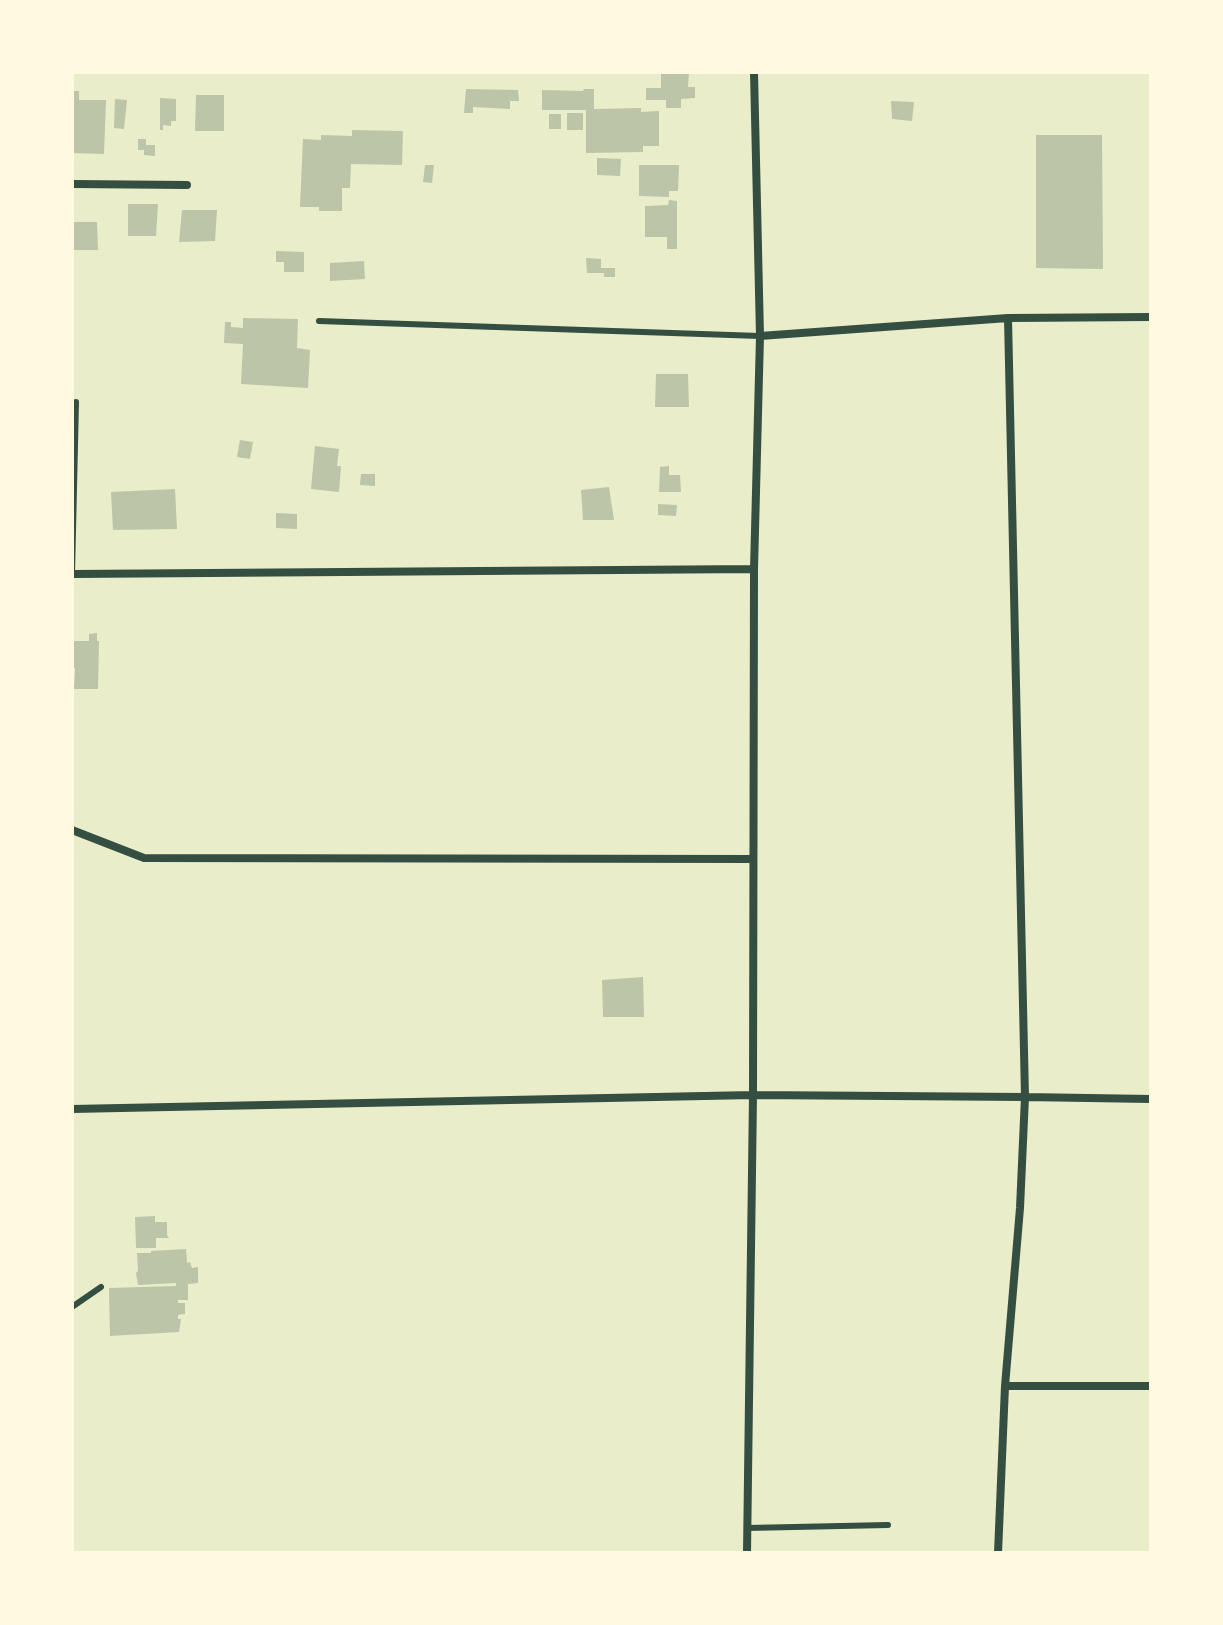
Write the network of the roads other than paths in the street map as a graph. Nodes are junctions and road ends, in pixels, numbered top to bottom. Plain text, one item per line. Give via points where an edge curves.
1 (754, 72) edge
2 (72, 184) edge
3 (187, 185) dead end
4 (1151, 317) edge
5 (1008, 318) junction
6 (319, 321) dead end
7 (760, 336) junction
8 (76, 402) dead end
9 (754, 569) junction
10 (72, 574) edge
11 (72, 830) edge
12 (753, 859) junction
13 (753, 1095) junction
14 (1025, 1097) junction
15 (1151, 1099) edge
16 (72, 1109) edge
17 (101, 1287) dead end
18 (72, 1307) edge
19 (1005, 1386) junction
20 (1151, 1386) edge
21 (888, 1525) dead end
22 (747, 1528) junction
23 (747, 1553) edge
24 (998, 1553) edge

1 - 7 street
2 - 3 street
4 - 5 street
5 - 7 street
5 - 14 street
6 - 7 lane
7 - 9 street
8 - 10 lane
9 - 10 street
9 - 12 street
11 - 12 street via 144,858
12 - 13 street
13 - 14 street
13 - 16 street
13 - 22 street
14 - 15 street
14 - 19 street
17 - 18 lane
19 - 20 street
19 - 24 street
21 - 22 lane
22 - 23 street

